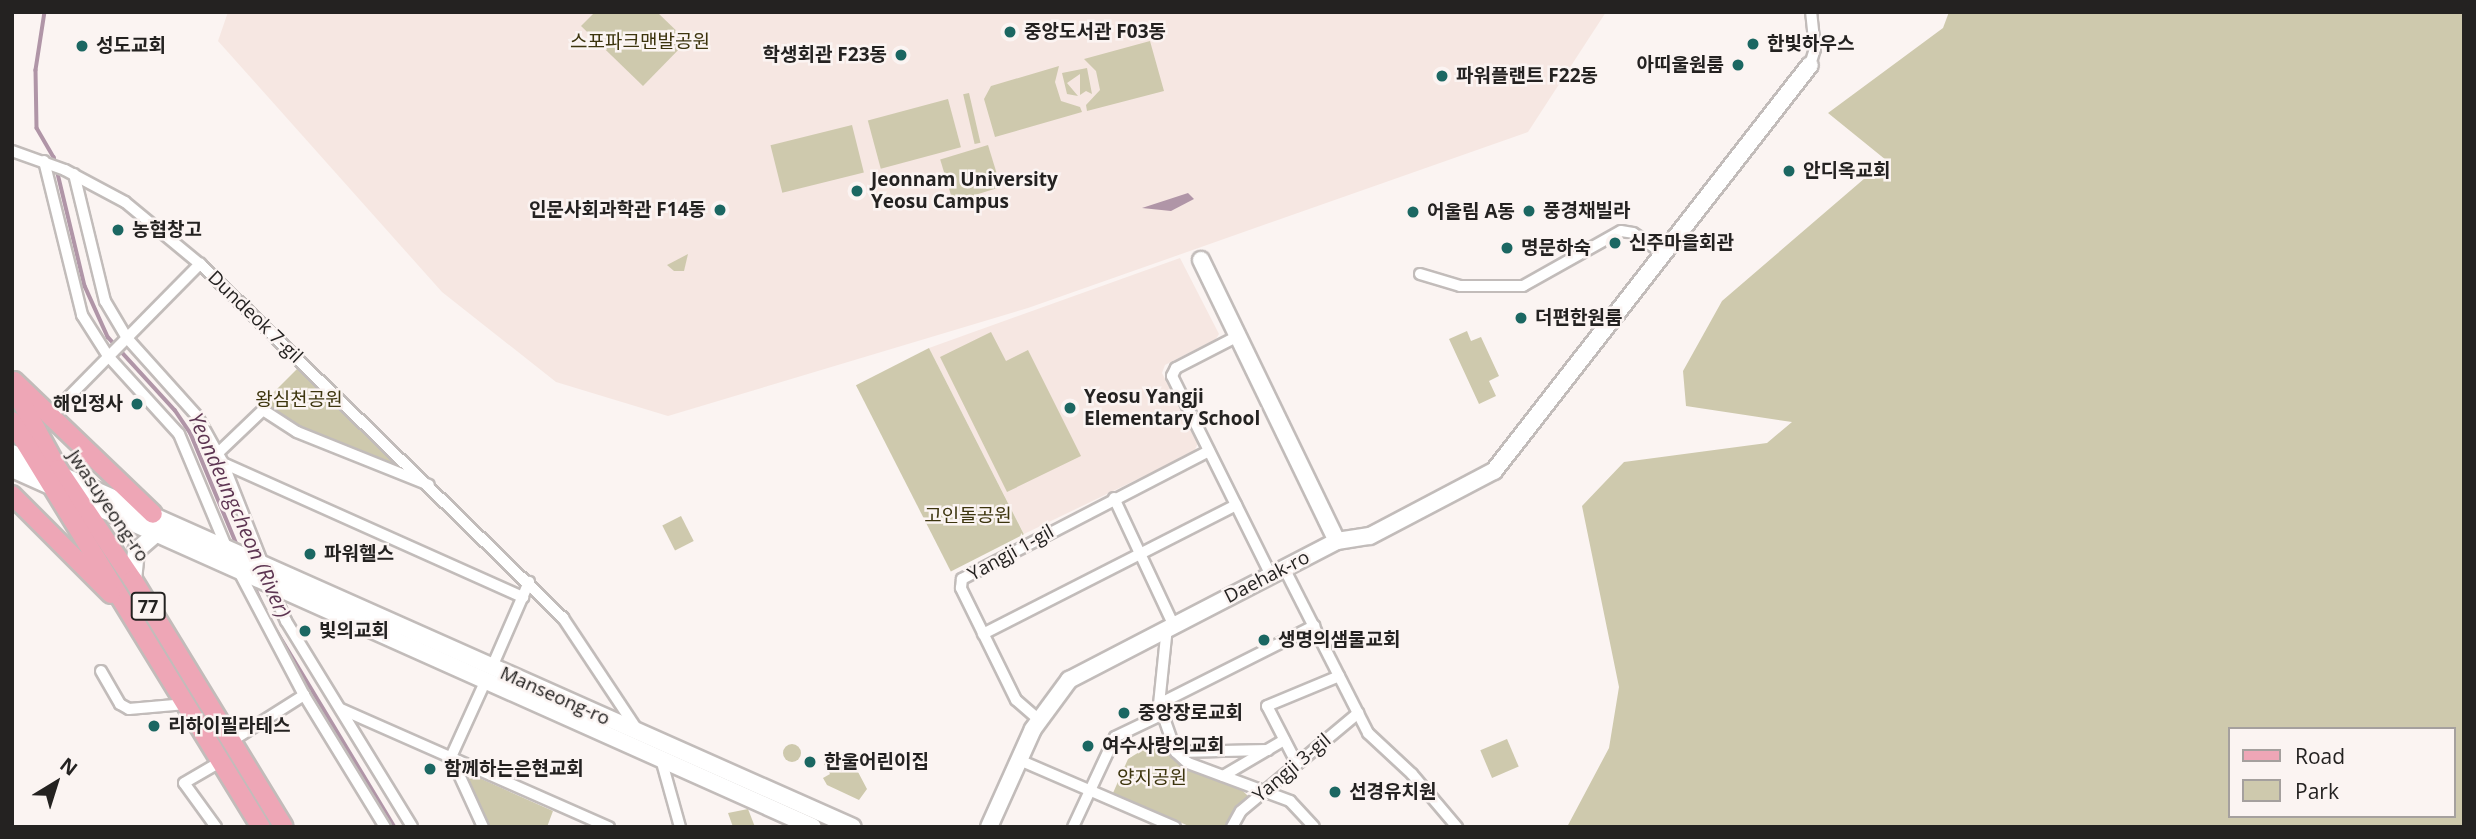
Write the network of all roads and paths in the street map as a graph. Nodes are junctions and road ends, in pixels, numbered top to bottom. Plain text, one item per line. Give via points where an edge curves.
1 (1811, 12) edge
2 (1810, 65) joint
3 (12, 152) edge
4 (44, 161) junction
5 (70, 172) junction
6 (1664, 254) junction
7 (1201, 260) dead end
8 (200, 264) junction
9 (1420, 274) dead end
10 (1238, 336) junction
11 (127, 338) junction
12 (108, 356) junction
13 (12, 380) edge
14 (12, 385) edge
15 (50, 416) junction
16 (12, 421) edge
17 (1209, 451) junction
18 (12, 453) edge
19 (220, 458) junction
20 (35, 461) junction
21 (12, 469) edge
22 (53, 477) junction
23 (431, 486) junction
24 (76, 496) junction
25 (1114, 498) junction
26 (16, 504) edge
27 (1236, 505) junction
28 (153, 514) junction
29 (158, 532) junction
30 (1337, 541) junction
31 (228, 549) junction
32 (1140, 554) junction
33 (261, 564) junction
34 (240, 569) junction
35 (1278, 572) junction
36 (133, 580) junction
37 (530, 582) junction
38 (269, 583) junction
39 (523, 597) junction
40 (135, 619) junction
41 (1170, 626) junction
42 (1314, 626) junction
43 (984, 634) junction
44 (101, 671) dead end
45 (489, 673) junction
46 (1339, 676) junction
47 (304, 695) junction
48 (186, 704) junction
49 (341, 709) junction
50 (1160, 709) junction
51 (1358, 713) junction
52 (1038, 719) junction
53 (639, 733) junction
54 (1284, 740) junction
55 (230, 742) junction
56 (1268, 750) junction
57 (1176, 752) junction
58 (450, 757) junction
59 (661, 758) junction
60 (1017, 759) junction
61 (220, 762) junction
62 (1297, 764) junction
63 (1223, 776) junction
64 (1089, 790) junction
65 (1265, 791) junction
66 (216, 827) edge
67 (261, 827) edge
68 (284, 827) edge
69 (385, 827) edge
70 (412, 827) edge
71 (483, 827) edge
72 (610, 827) edge
73 (680, 827) edge
74 (813, 827) edge
75 (853, 827) edge
76 (989, 827) edge
77 (1073, 827) edge
78 (1175, 827) edge
79 (1232, 827) edge
80 (1314, 827) edge
81 (1457, 827) edge

1 - 2 street via 1815,49
2 - 6 street, Daehak-ro
3 - 4 street
4 - 5 street, Dundeok 7-gil
4 - 12 street via 82,315
5 - 8 street, Dundeok 7-gil via 125,202
5 - 11 street via 96,275
6 - 9 street via 1633,233 1621,231 1523,286 1460,286
6 - 30 street, Daehak-ro via 1494,471 1370,536
7 - 10 street
8 - 11 street, Dundeok 7-gil
8 - 23 street, Dundeok 7-gil
10 - 17 street via 1172,373
10 - 30 street
11 - 12 street, Dundeok 7-gil
11 - 19 street via 184,397
12 - 15 street, Dundeok 7-gil
12 - 31 street via 179,434
13 - 15 main road
14 - 22 main road, Jwasuyeong-ro / 77
15 - 28 main road
16 - 20 main road, Jwasuyeong-ro / 77
17 - 25 street, Yangji 1-gil
17 - 27 street
18 - 20 street
19 - 23 street, Dundeok 7-gil via 263,410 297,432
19 - 33 street
19 - 39 street
20 - 22 main road, Jwasuyeong-ro / 77
21 - 22 street
22 - 24 main road, Jwasuyeong-ro / 77
22 - 28 street
22 - 40 main road, Jwasuyeong-ro / 77
23 - 37 street, Dundeok 7-gil
24 - 29 street
24 - 36 main road, Jwasuyeong-ro / 77
25 - 32 street
25 - 43 street, Yangji 1-gil via 965,575 961,588
26 - 40 main road
27 - 32 street
27 - 35 street
28 - 31 street
29 - 34 street
29 - 36 street via 136,551
30 - 35 street, Daehak-ro
31 - 33 street, Manseong-ro
31 - 34 street
32 - 41 street
32 - 43 street
33 - 38 street
33 - 45 street, Manseong-ro
34 - 38 street, Manseong-ro
34 - 47 street
35 - 41 street, Daehak-ro
35 - 42 street
36 - 55 main road, Jwasuyeong-ro / 77
37 - 39 street
37 - 53 street, Dundeok 7-gil via 582,643
38 - 45 street, Manseong-ro
38 - 49 street via 286,621
39 - 45 street
40 - 48 main road, Jwasuyeong-ro / 77
41 - 50 street
41 - 52 street, Daehak-ro via 1076,675
42 - 46 street
42 - 50 street
43 - 52 street, Yangji 1-gil via 1016,700
44 - 48 street via 120,704 128,709
45 - 53 street, Manseong-ro
45 - 58 street
45 - 59 street, Manseong-ro
46 - 51 street
46 - 54 street via 1268,704
47 - 55 street
47 - 69 street
48 - 61 main road, Jwasuyeong-ro / 77
49 - 58 street
49 - 70 street
50 - 57 street
50 - 64 street via 1115,737
51 - 62 street, Yangji 3-gil
51 - 81 street via 1370,736 1412,774
52 - 60 street, Daehak-ro
53 - 75 street, Manseong-ro
54 - 56 street
54 - 62 street
55 - 68 main road, Jwasuyeong-ro / 77
56 - 57 street
56 - 63 street
57 - 63 street via 1188,763
58 - 71 street
58 - 72 street
59 - 73 street
59 - 74 street, Manseong-ro
60 - 64 street
60 - 76 street, Daehak-ro
61 - 66 street via 184,783
61 - 67 main road, Jwasuyeong-ro / 77
62 - 65 street, Yangji 3-gil
63 - 65 street
64 - 77 street
64 - 78 street
65 - 79 street, Yangji 3-gil via 1241,811
65 - 80 street via 1290,801

